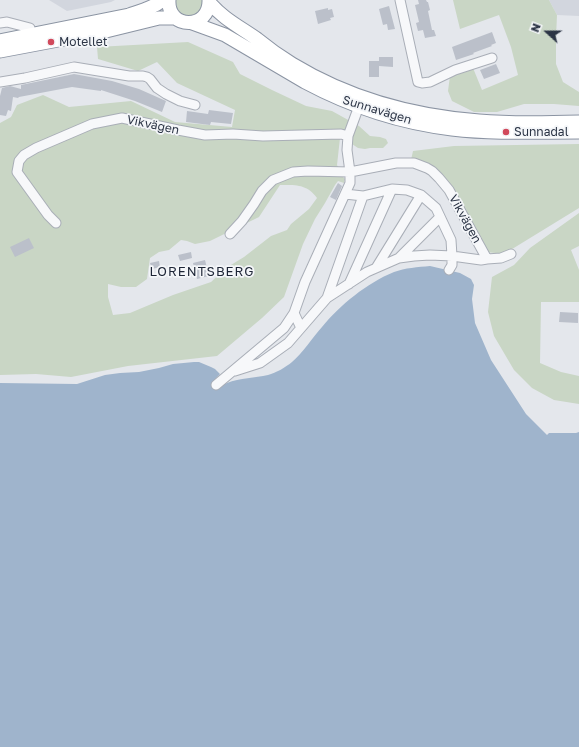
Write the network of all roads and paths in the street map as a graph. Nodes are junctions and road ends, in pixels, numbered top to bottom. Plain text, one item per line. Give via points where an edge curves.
1 (163, 0) edge
2 (169, 0) edge
3 (400, 0) edge
4 (209, 1) edge
5 (175, 18) junction
6 (0, 23) edge
7 (192, 23) junction
8 (30, 28) dead end
9 (0, 41) edge
10 (0, 51) edge
11 (492, 58) dead end
12 (0, 82) edge
13 (195, 104) dead end
14 (359, 106) junction
15 (579, 122) edge
16 (579, 132) edge
17 (348, 136) junction
18 (350, 172) junction
19 (392, 189) junction
20 (345, 194) junction
21 (421, 195) junction
22 (363, 196) junction
23 (440, 216) junction
24 (56, 223) dead end
25 (230, 234) dead end
26 (511, 254) dead end
27 (452, 256) junction
28 (399, 258) junction
29 (487, 259) junction
30 (376, 268) junction
31 (449, 270) dead end
32 (349, 284) junction
33 (328, 298) junction
34 (294, 313) junction
35 (301, 328) junction
36 (230, 373) junction
37 (216, 385) dead end

1 - 9 highway via 141,12
2 - 5 highway
3 - 11 street via 418,82 430,82 455,70
4 - 7 highway via 207,12
4 - 15 highway, Sunnavägen via 221,15 292,64 364,98 403,109 480,122
5 - 7 highway, Sunnavägen
5 - 10 highway, Sunnavägen via 159,18
6 - 8 street via 7,22
7 - 14 highway, Sunnavägen via 225,35 305,82
12 - 13 street via 74,67 147,77 166,94 180,101
14 - 16 highway, Sunnavägen via 451,129
14 - 17 street
17 - 18 street
17 - 24 street, Vikvägen via 205,135 122,118 92,124 36,148 19,161 17,172
18 - 20 street via 350,183
18 - 25 street, Vikvägen via 293,172 272,180
18 - 29 street, Vikvägen via 402,162 414,163 432,171 449,190
19 - 21 street via 407,190
19 - 22 street
19 - 32 street
20 - 22 street
20 - 34 street via 305,282
21 - 23 street via 436,208
21 - 30 street
22 - 33 street
23 - 27 street via 451,240
23 - 28 street
26 - 29 street
27 - 28 street
27 - 29 street
27 - 31 street
28 - 30 street
30 - 32 street
32 - 33 street
33 - 35 street
34 - 35 street
34 - 36 street via 284,328
35 - 36 street via 288,343 260,363
36 - 37 street

